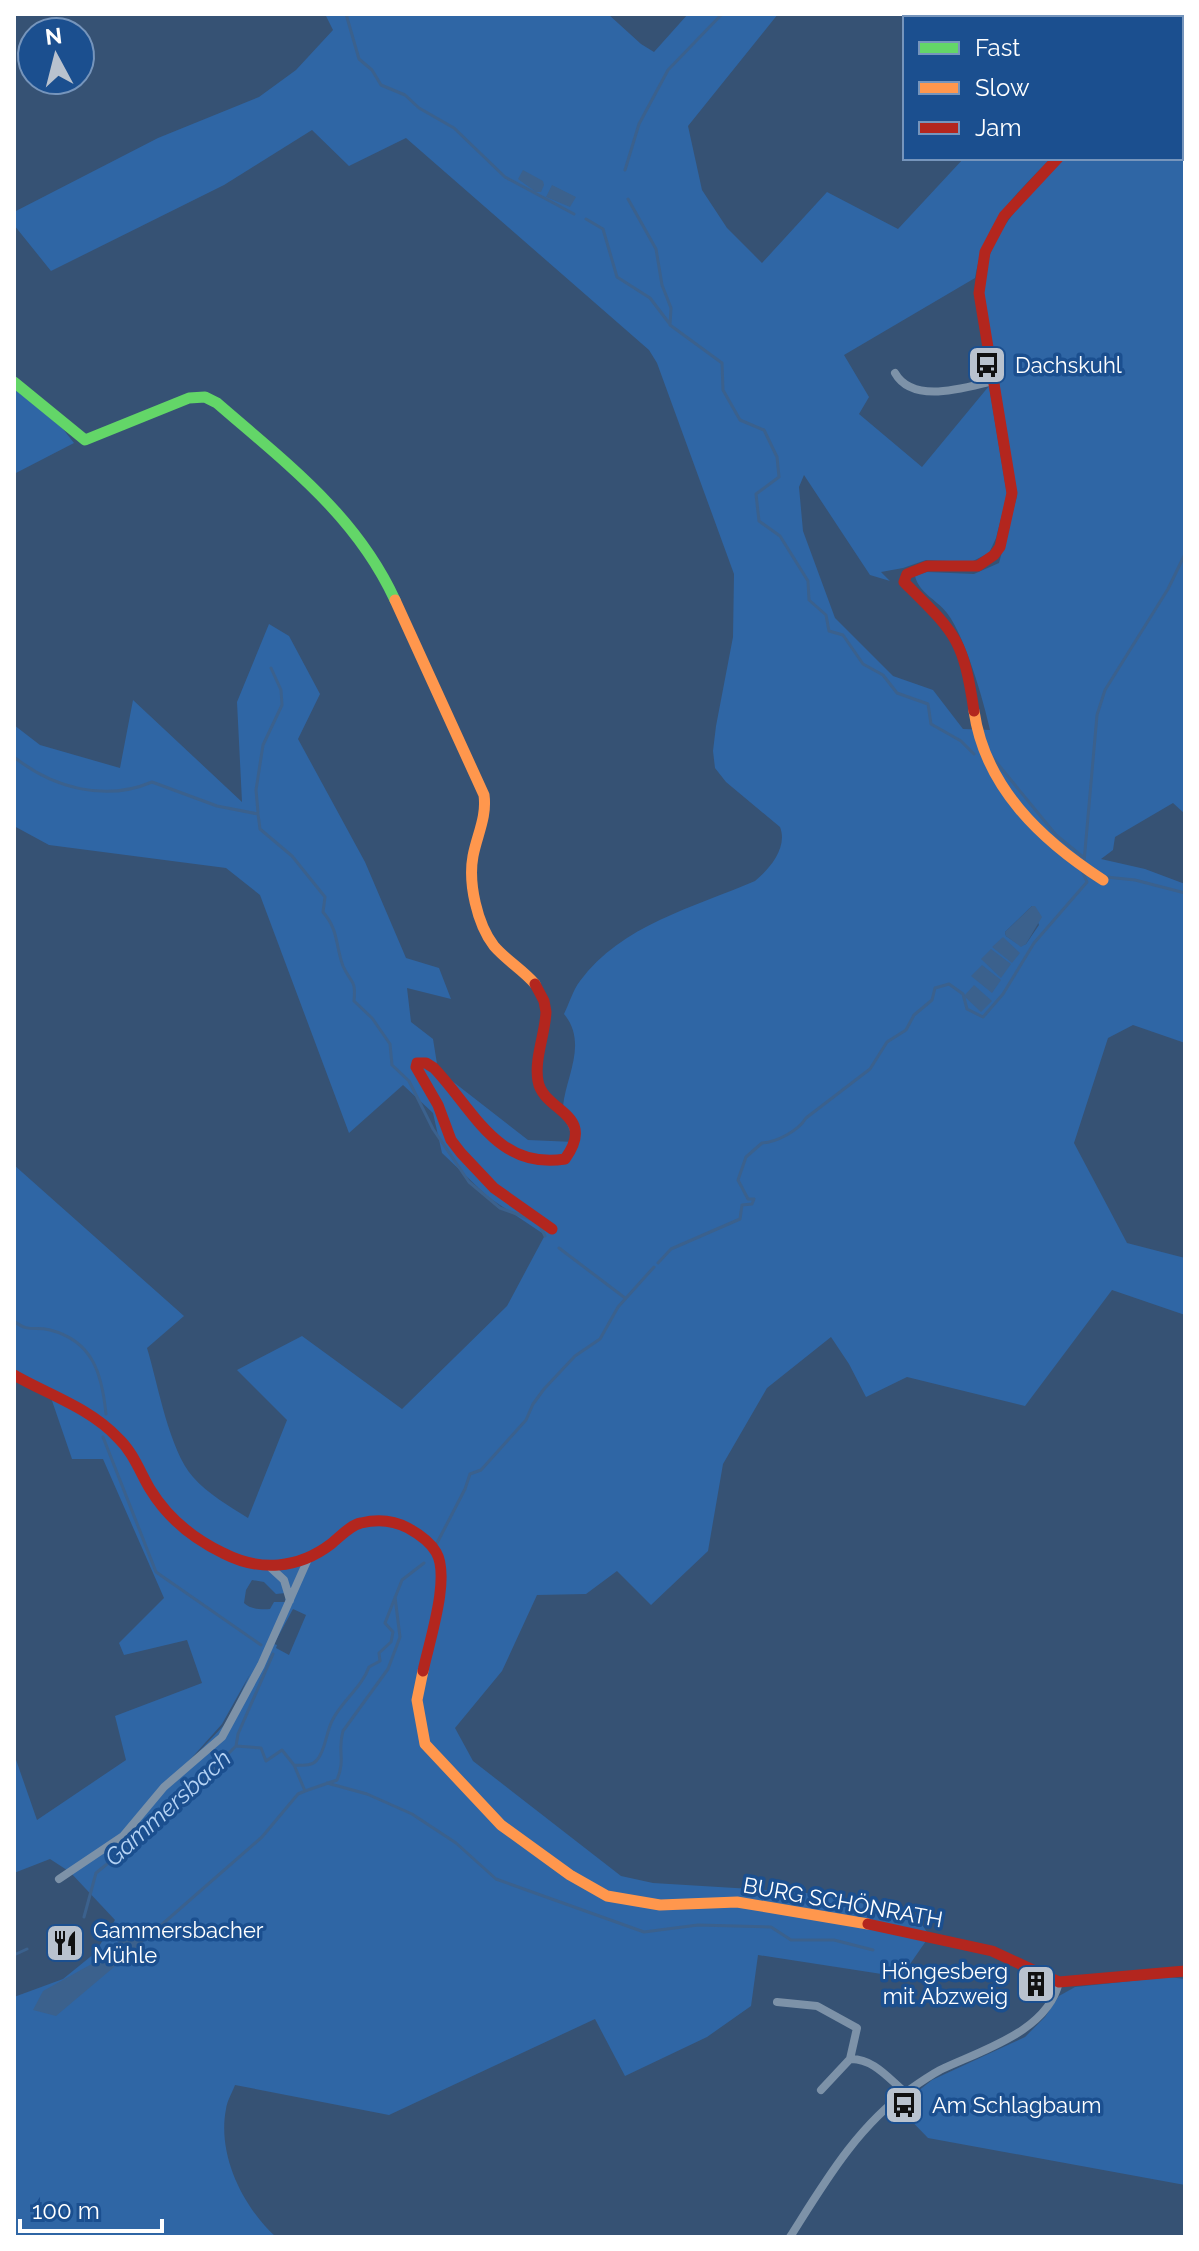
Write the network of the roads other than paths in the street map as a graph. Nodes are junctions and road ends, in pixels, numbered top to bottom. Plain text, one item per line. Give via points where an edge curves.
1 (1056, 160) edge
2 (895, 373) dead end
3 (993, 381) junction
4 (14, 382) edge
5 (1103, 880) dead end
6 (552, 1229) dead end
7 (14, 1375) edge
8 (308, 1559) junction
9 (271, 1568) junction
10 (290, 1601) junction
11 (59, 1879) dead end
12 (1185, 1971) edge
13 (1059, 1982) junction
14 (777, 2002) dead end
15 (850, 2059) junction
16 (821, 2090) dead end
17 (905, 2092) junction
18 (790, 2237) edge

1 - 3 street via 1004,216 985,252 979,293
2 - 3 street via 908,385 936,394
3 - 5 street via 1012,493 1000,547 978,566 927,566 907,574 904,582 941,616 959,643 985,760 1007,794 1030,823
4 - 6 street via 85,440 189,398 217,403 308,481 389,583 484,795 486,811 471,868 484,930 531,979 545,1002 537,1084 544,1097 562,1108 575,1131 574,1149 565,1159 527,1159 491,1135 433,1067 425,1062 416,1067 461,1153 494,1188
7 - 9 street, BURG SCHÖNRATH via 116,1435 157,1500 201,1541
8 - 9 street, BURG SCHÖNRATH
8 - 10 street
8 - 13 street, BURG SCHÖNRATH via 358,1523 387,1520 416,1532 436,1552 442,1573 417,1700 425,1744 501,1825 607,1896 660,1905 737,1902 833,1916 992,1951
9 - 10 street via 284,1580
10 - 11 street via 222,1737 164,1787 123,1836
12 - 13 street
13 - 17 street via 1040,2014 1021,2031
14 - 15 street via 817,2006 857,2028
15 - 16 street
15 - 17 street via 873,2065
17 - 18 street via 850,2148

